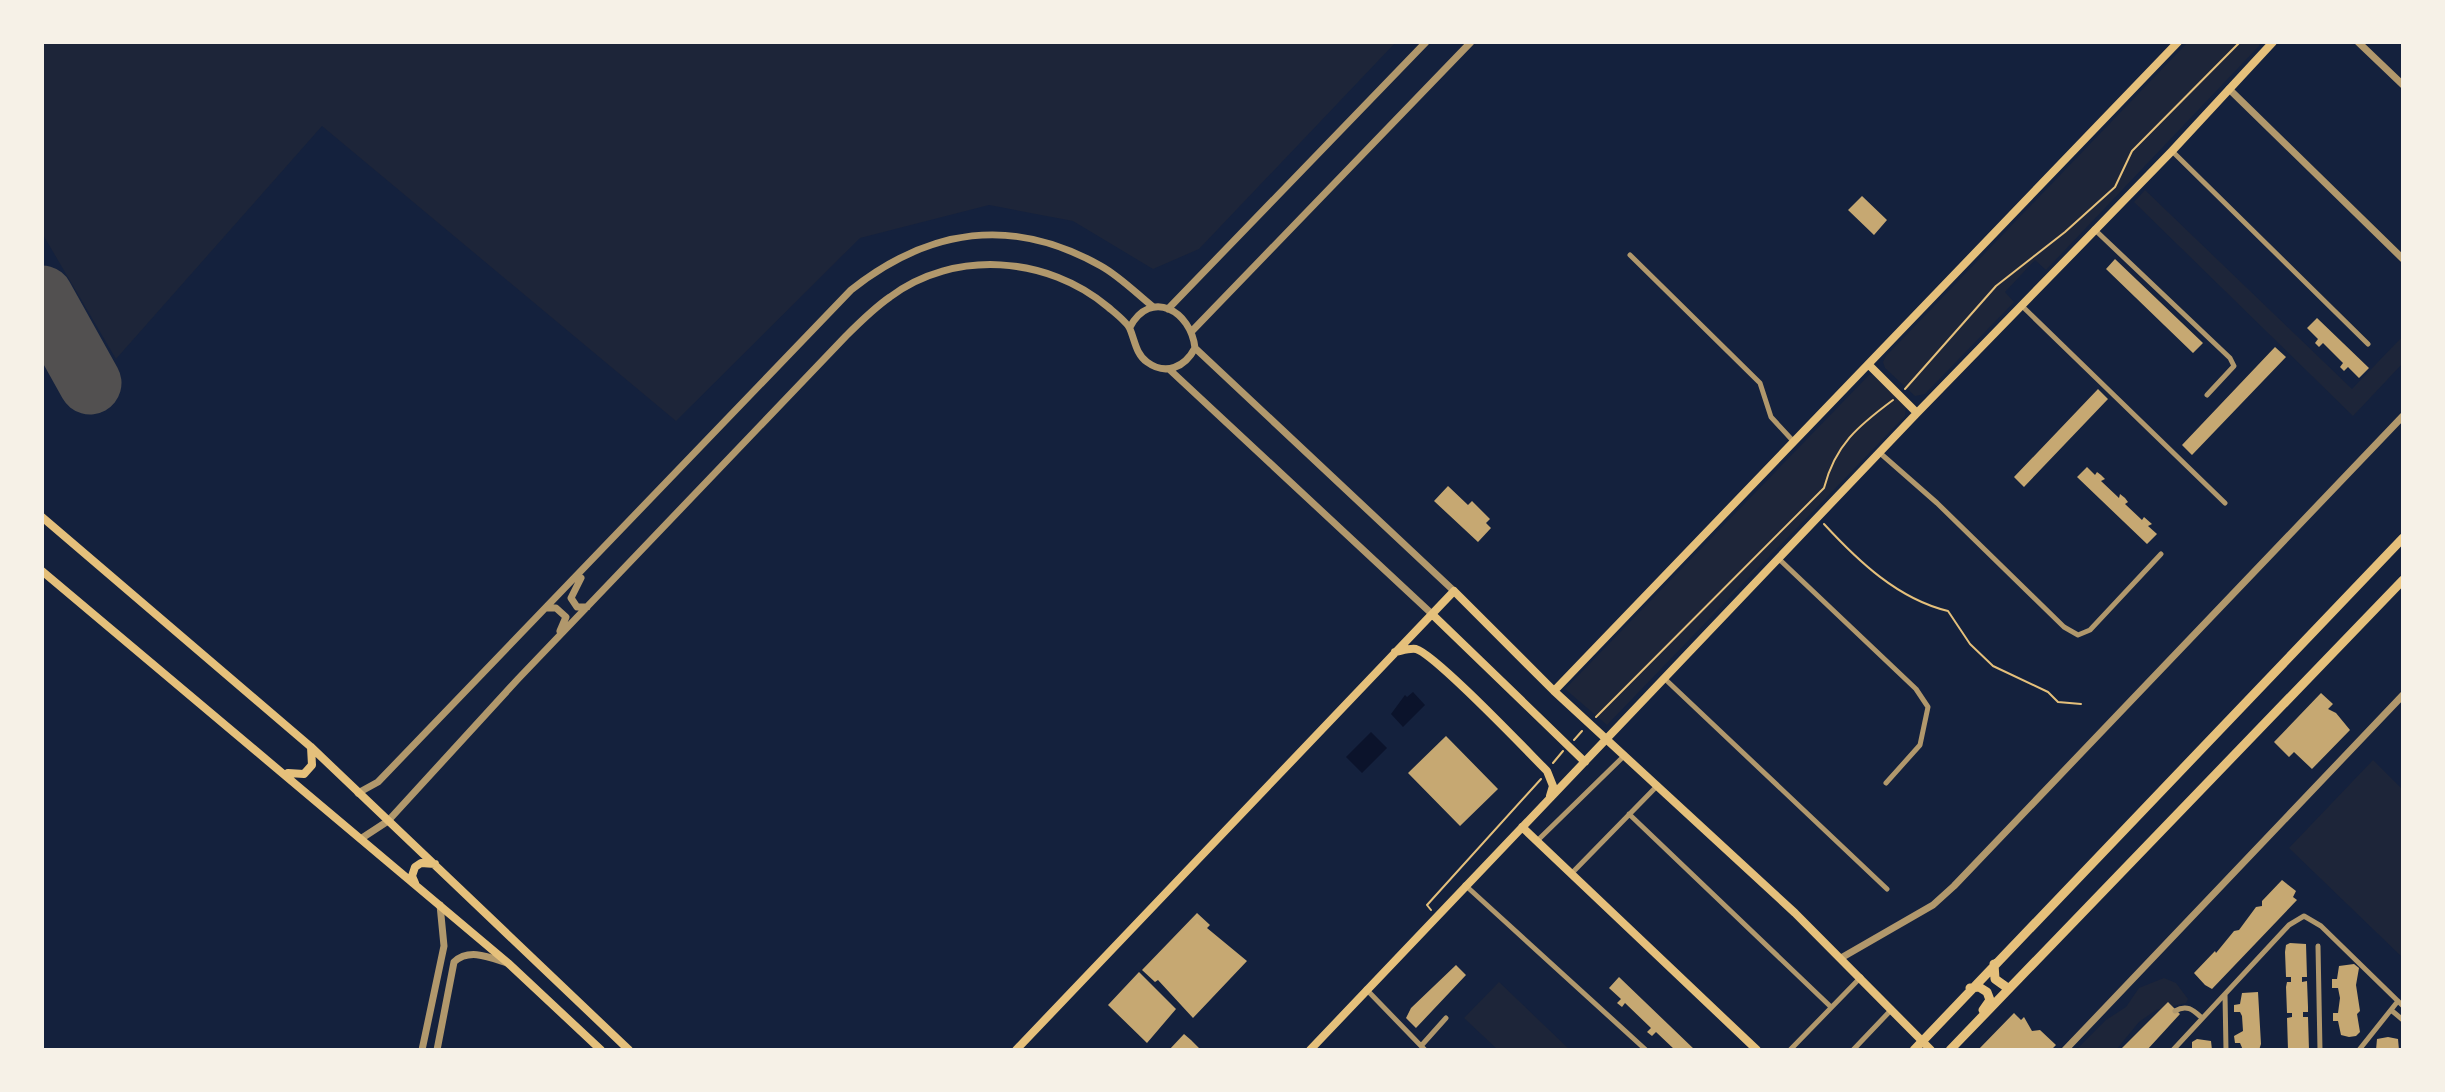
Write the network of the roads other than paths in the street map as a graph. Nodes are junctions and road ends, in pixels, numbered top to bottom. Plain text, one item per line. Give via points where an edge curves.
1 (1426, 42) edge
2 (1471, 42) edge
3 (2178, 42) edge
4 (2358, 42) edge
5 (2269, 43) edge
6 (2403, 85) edge
7 (2229, 89) junction
8 (2172, 151) junction
9 (2094, 229) junction
10 (1630, 255) dead end
11 (2403, 259) edge
12 (2021, 305) junction
13 (1152, 306) junction
14 (1168, 309) junction
15 (1130, 327) junction
16 (1192, 331) junction
17 (2368, 344) dead end
18 (1195, 348) junction
19 (1869, 365) junction
20 (1170, 370) junction
21 (2207, 396) dead end
22 (1917, 413) junction
23 (2403, 416) edge
24 (1794, 442) junction
25 (1880, 453) junction
26 (2225, 503) dead end
27 (42, 517) edge
28 (2403, 538) edge
29 (605, 547) junction
30 (2161, 554) dead end
31 (1780, 559) junction
32 (42, 571) edge
33 (2403, 580) edge
34 (1454, 591) junction
35 (588, 607) junction
36 (546, 608) junction
37 (1432, 614) junction
38 (1394, 653) junction
39 (518, 679) junction
40 (1665, 679) junction
41 (1553, 691) junction
42 (2403, 695) edge
43 (1607, 739) junction
44 (311, 747) junction
45 (1625, 755) junction
46 (1585, 762) junction
47 (285, 772) junction
48 (1886, 783) dead end
49 (1658, 785) junction
50 (358, 793) junction
51 (1549, 799) junction
52 (1629, 814) junction
53 (388, 821) junction
54 (1522, 827) junction
55 (362, 838) junction
56 (1537, 841) junction
57 (435, 864) junction
58 (1571, 874) junction
59 (1465, 885) junction
60 (416, 886) junction
61 (1887, 889) dead end
62 (440, 905) junction
63 (2318, 946) dead end
64 (1841, 958) junction
65 (508, 963) junction
66 (1994, 964) junction
67 (1861, 977) junction
68 (1970, 988) junction
69 (1366, 989) junction
70 (2009, 989) junction
71 (2225, 994) junction
72 (2400, 1004) edge
73 (1831, 1007) junction
74 (1893, 1008) junction
75 (2391, 1010) junction
76 (2175, 1011) dead end
77 (1446, 1018) dead end
78 (2202, 1018) junction
79 (2403, 1020) edge
80 (1970, 1029) junction
81 (1923, 1041) junction
82 (1423, 1048) edge
83 (1755, 1049) edge
84 (422, 1050) edge
85 (437, 1050) edge
86 (601, 1050) edge
87 (629, 1050) edge
88 (1016, 1050) edge
89 (1310, 1050) edge
90 (1646, 1050) edge
91 (1790, 1050) edge
92 (1853, 1050) edge
93 (1914, 1050) edge
94 (1931, 1050) edge
95 (1950, 1050) edge
96 (2065, 1050) edge
97 (2173, 1050) edge
98 (2225, 1050) edge
99 (2320, 1050) edge
100 (2359, 1050) edge

1 - 14 street
2 - 16 street
3 - 19 main road
4 - 6 street
5 - 7 main road
7 - 8 main road
7 - 11 street
8 - 9 main road
8 - 17 street
9 - 12 main road
9 - 21 street via 2230,358 2231,372
10 - 24 street via 1760,383 1771,417
12 - 22 main road
12 - 26 street
13 - 14 street
13 - 15 street via 1139,313
13 - 29 street via 1104,267 1045,241 948,238 899,256 851,290
14 - 16 street via 1182,317
15 - 20 street via 1143,358
15 - 35 street via 1084,290 1062,278 1022,267 974,264 947,268 914,283 891,295 862,321
16 - 18 street
18 - 20 street via 1182,365
18 - 34 street
19 - 22 main road
19 - 24 main road
20 - 37 street
22 - 25 main road
23 - 64 street via 1942,898
24 - 41 main road
25 - 30 street via 2064,627 2078,635 2090,629
25 - 31 main road
27 - 44 main road
28 - 66 main road
29 - 35 street via 571,594 577,607
29 - 36 street
31 - 40 main road
31 - 48 street via 1916,689 1928,707 1920,745
32 - 47 main road
33 - 70 main road
34 - 37 main road
34 - 41 main road
35 - 39 street
36 - 39 street via 564,614 565,624
36 - 50 street via 378,782
37 - 38 main road
37 - 46 main road
38 - 51 main road via 1415,649 1423,653 1547,771 1553,786
38 - 88 main road
39 - 53 street
40 - 43 main road
40 - 61 street
41 - 43 main road
42 - 96 street
43 - 45 main road
43 - 46 main road
44 - 47 main road via 312,765 307,771 297,775
44 - 50 main road
45 - 49 main road
45 - 56 street
46 - 51 main road
47 - 55 main road
49 - 52 street
49 - 64 main road
50 - 53 main road
51 - 54 main road
52 - 58 street
52 - 73 street
53 - 55 street
53 - 57 main road
54 - 56 main road
54 - 59 main road
55 - 60 main road
56 - 58 main road
57 - 60 main road via 415,867 412,877
57 - 87 main road
58 - 83 main road
59 - 69 main road
59 - 90 street
60 - 62 main road
62 - 65 main road
62 - 84 street via 444,946
63 - 99 street
64 - 67 main road
65 - 85 street via 477,954 454,962
65 - 86 main road
66 - 68 main road
66 - 70 main road via 1993,976
67 - 73 street
67 - 74 main road
68 - 80 main road via 1984,989 1990,996
68 - 81 main road
69 - 82 street
69 - 89 main road
70 - 80 main road
71 - 72 street via 2289,925 2304,916 2321,926
71 - 78 street
71 - 98 street
72 - 75 street
73 - 91 street
74 - 81 main road
74 - 92 street
75 - 79 street
75 - 100 street
76 - 78 street via 2184,1007
77 - 82 street
78 - 97 street
80 - 95 main road
81 - 93 main road
81 - 94 main road

